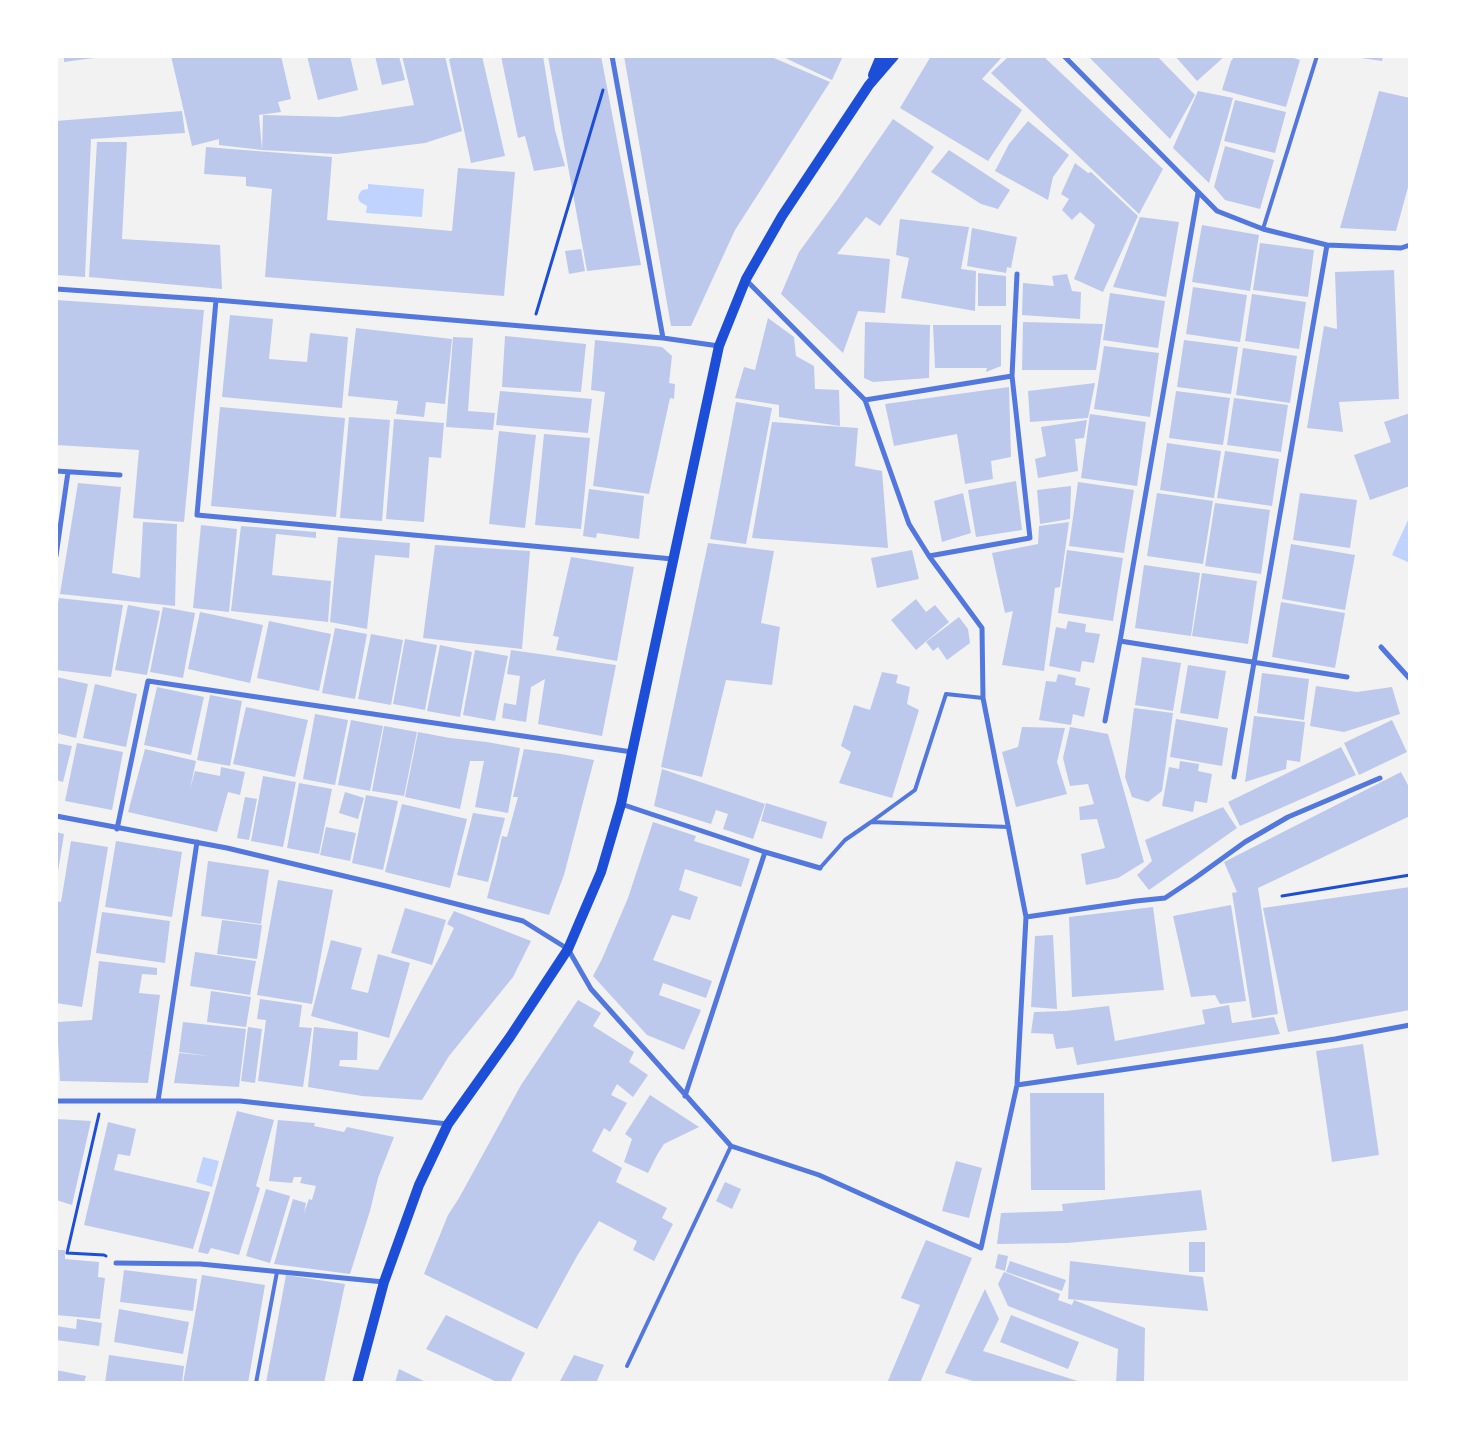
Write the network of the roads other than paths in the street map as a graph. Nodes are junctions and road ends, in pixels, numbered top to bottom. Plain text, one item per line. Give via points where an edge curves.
1 (612, 56) edge
2 (881, 56) edge
3 (894, 56) edge
4 (1064, 56) edge
5 (1317, 56) edge
6 (869, 85) junction
7 (1198, 193) junction
8 (1263, 230) junction
9 (1327, 245) junction
10 (1410, 245) edge
11 (1016, 274) dead end
12 (746, 279) junction
13 (56, 290) edge
14 (216, 300) junction
15 (663, 338) junction
16 (719, 346) junction
17 (1012, 376) junction
18 (865, 400) junction
19 (56, 471) edge
20 (68, 472) junction
21 (120, 475) dead end
22 (56, 556) edge
23 (929, 556) junction
24 (674, 559) junction
25 (1120, 641) junction
26 (1381, 647) dead end
27 (1255, 662) junction
28 (1347, 677) dead end
29 (1410, 679) edge
30 (983, 698) junction
31 (1104, 721) dead end
32 (632, 752) junction
33 (1234, 777) dead end
34 (1380, 778) dead end
35 (621, 804) junction
36 (56, 816) edge
37 (871, 822) junction
38 (1009, 827) junction
39 (116, 829) junction
40 (197, 842) junction
41 (765, 852) junction
42 (820, 868) joint
43 (1026, 917) junction
44 (568, 949) junction
45 (1410, 1024) edge
46 (1017, 1085) junction
47 (685, 1096) junction
48 (56, 1101) edge
49 (158, 1101) junction
50 (448, 1124) junction
51 (731, 1146) junction
52 (116, 1263) road end
53 (277, 1272) junction
54 (384, 1282) junction
55 (627, 1366) dead end
56 (256, 1383) edge
57 (358, 1383) edge

1 - 15 street
2 - 6 main road
3 - 6 main road
4 - 7 street
5 - 8 lane
6 - 12 main road via 782,216
7 - 8 street via 1217,211
7 - 25 street
8 - 9 street
9 - 10 street via 1401,248
9 - 27 street
11 - 17 street
12 - 16 main road
12 - 18 street
13 - 14 street
14 - 15 street
14 - 24 street via 197,515
15 - 16 street
16 - 24 main road
17 - 18 street
17 - 23 street via 1030,538
18 - 23 street via 909,524
19 - 20 street
20 - 21 street
20 - 22 street
23 - 30 street via 982,628
24 - 32 main road
25 - 27 street
25 - 31 street
26 - 29 street
27 - 28 street
27 - 33 street
30 - 37 lane via 946,694 915,790
30 - 38 street
32 - 35 main road
32 - 39 street via 148,680
34 - 43 street via 1288,817 1244,842 1165,898
35 - 41 street
35 - 44 main road via 601,872
36 - 39 street
37 - 38 lane
37 - 42 lane via 844,840
38 - 43 street
39 - 40 street
40 - 44 street via 523,921
40 - 49 street
41 - 42 street
41 - 47 street
43 - 46 street
44 - 47 street via 591,989
44 - 50 main road
45 - 46 street via 1325,1040
46 - 51 street via 981,1248 819,1175
47 - 51 street
48 - 49 street
49 - 50 street via 240,1101
50 - 54 main road via 419,1185
51 - 55 lane
52 - 53 street via 200,1264
53 - 54 street
53 - 56 lane
54 - 57 main road

